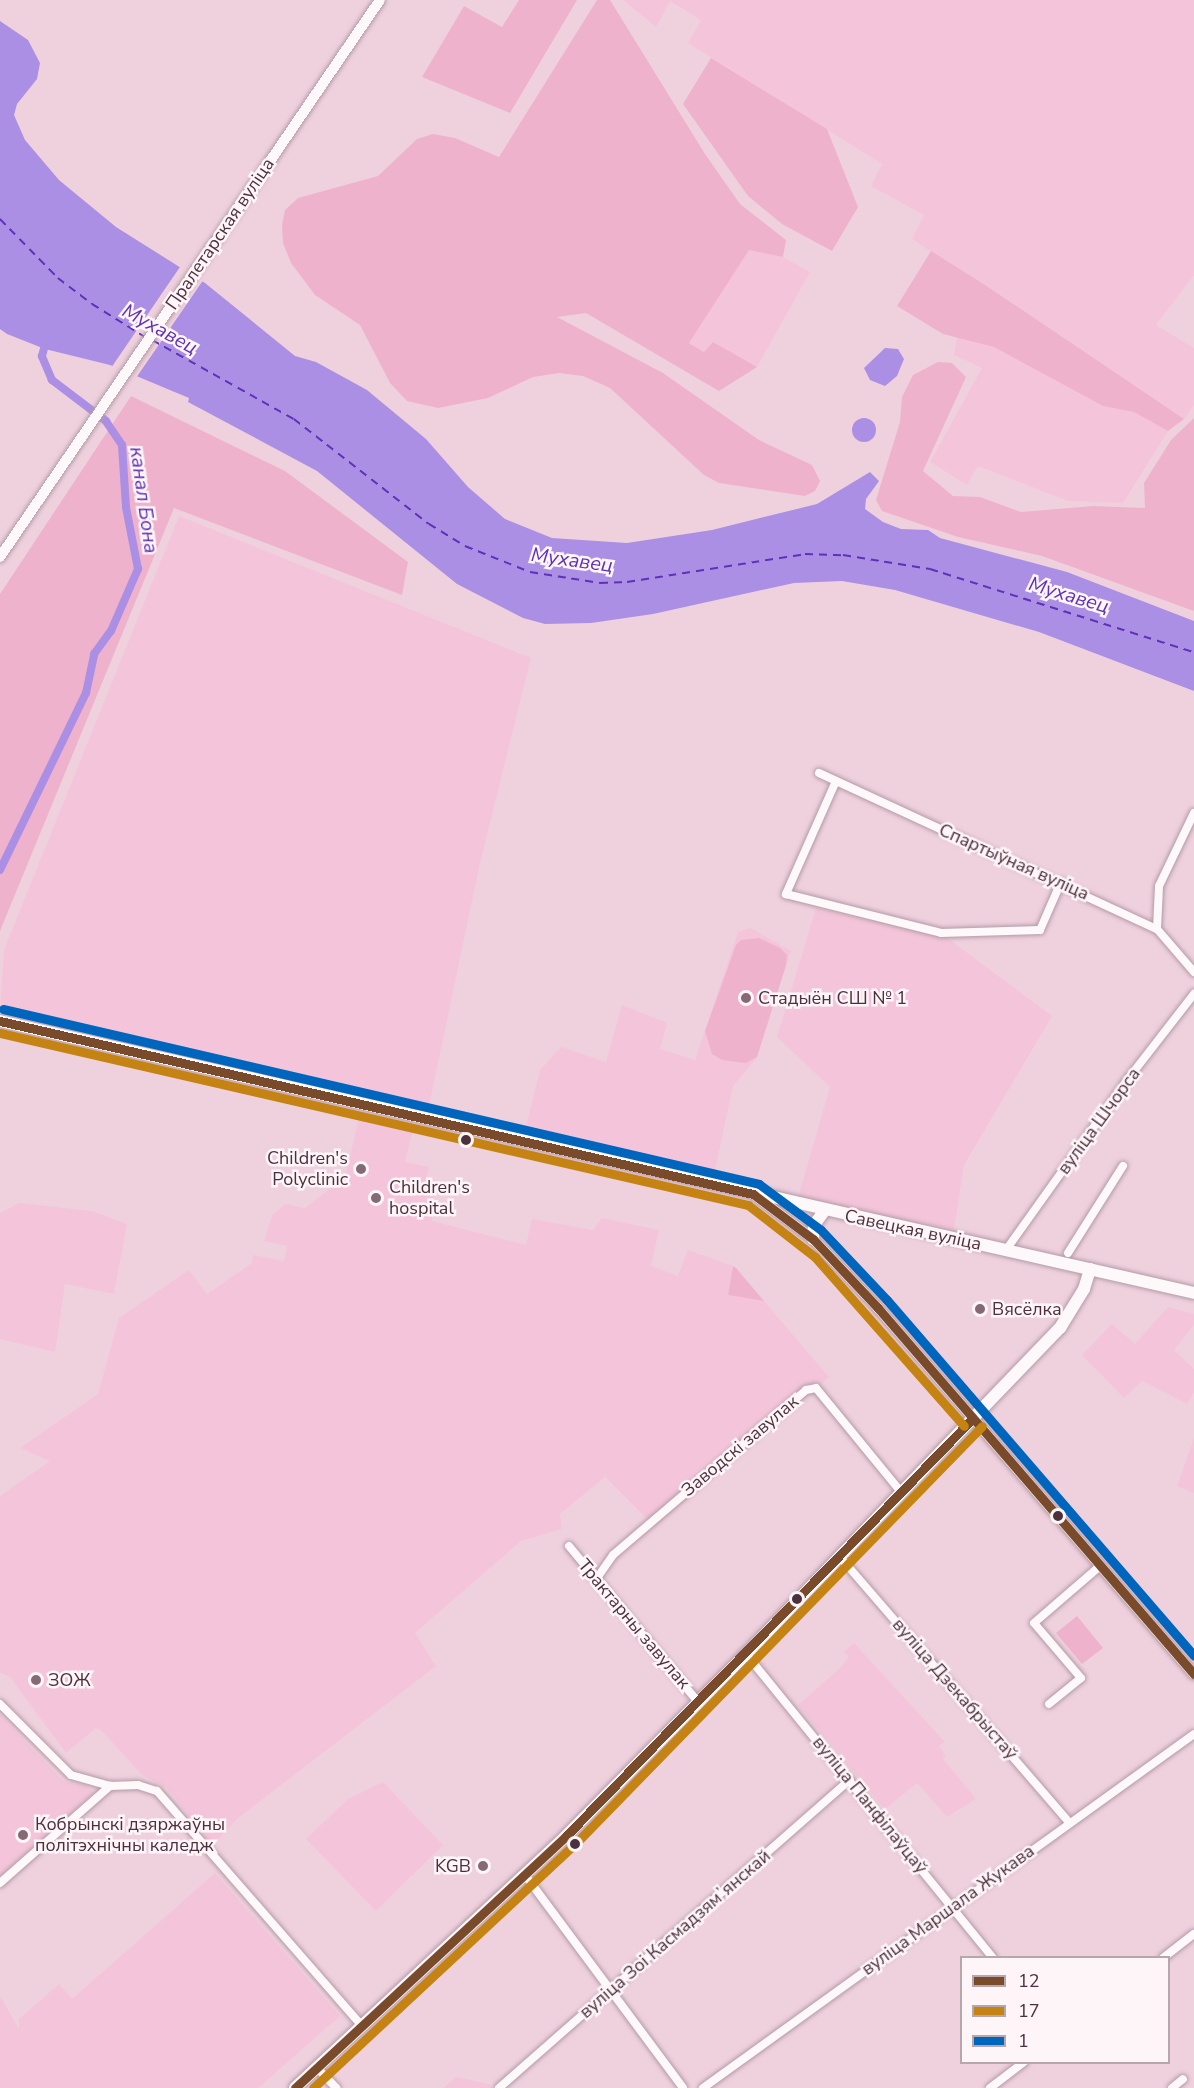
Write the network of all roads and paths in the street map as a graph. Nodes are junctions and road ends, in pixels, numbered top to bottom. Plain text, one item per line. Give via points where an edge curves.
1 (380, 0) edge
2 (0, 557) edge
3 (819, 773) dead end
4 (836, 781) junction
5 (1194, 813) edge
6 (1061, 882) junction
7 (1158, 929) junction
8 (1194, 972) edge
9 (1194, 994) edge
10 (0, 1021) edge
11 (1123, 1166) dead end
12 (753, 1194) junction
13 (824, 1211) junction
14 (813, 1239) junction
15 (1006, 1250) junction
16 (1068, 1253) dead end
17 (1090, 1269) junction
18 (1194, 1293) edge
19 (973, 1418) junction
20 (901, 1492) junction
21 (569, 1546) dead end
22 (840, 1557) junction
23 (1101, 1566) junction
24 (597, 1578) junction
25 (746, 1654) junction
26 (1194, 1674) edge
27 (698, 1702) junction
28 (0, 1704) edge
29 (1049, 1704) dead end
30 (1194, 1734) edge
31 (850, 1780) junction
32 (110, 1786) junction
33 (1069, 1822) junction
34 (525, 1875) junction
35 (0, 1883) edge
36 (953, 1907) junction
37 (1194, 1934) edge
38 (991, 1956) edge
39 (1166, 1956) edge
40 (610, 1990) junction
41 (362, 2026) junction
42 (1021, 2064) edge
43 (317, 2068) junction
44 (1183, 2079) dead end
45 (295, 2088) edge
46 (336, 2088) edge
47 (499, 2088) edge
48 (683, 2088) edge
49 (703, 2088) edge
50 (990, 2088) edge
51 (1172, 2088) edge

1 - 2 main road, Пралетарская вуліца
3 - 4 street, Спартыўная вуліца
4 - 6 street, Спартыўная вуліца
4 - 6 street via 786,894 941,933 1040,930
5 - 7 street via 1158,886
6 - 7 street, Спартыўная вуліца
7 - 8 street, Спартыўная вуліца
9 - 15 street, вуліца Шчорса
10 - 12 main road, Савецкая вуліца
11 - 16 street
12 - 13 main road, Савецкая вуліца
12 - 14 main road
13 - 14 main road via 814,1225
13 - 15 main road, Савецкая вуліца
14 - 19 main road
15 - 17 main road, Савецкая вуліца
17 - 18 main road, Савецкая вуліца
17 - 19 main road via 1084,1289 1060,1328
19 - 20 main road
19 - 23 main road
20 - 22 main road
20 - 24 street, Заводскі завулак via 816,1388 806,1390 621,1548
21 - 24 street, Трактарны завулак
22 - 25 main road
22 - 33 street, вуліца Дзекабрыстаў
23 - 26 main road
23 - 29 street via 1034,1623 1081,1678
24 - 27 street, Трактарны завулак
25 - 27 main road
25 - 31 street, вуліца Панфілаўцаў
27 - 34 main road
28 - 32 street via 65,1771
30 - 33 street, вуліца Маршала Жукава
31 - 36 street, вуліца Панфілаўцаў
31 - 40 street, вуліца Зоі Касмадзямʼянскай
32 - 35 street
32 - 41 street via 146,1786 167,1801
33 - 36 street, вуліца Маршала Жукава
34 - 40 street
34 - 41 main road
36 - 38 street, вуліца Панфілаўцаў
36 - 49 street, вуліца Маршала Жукава
37 - 39 street
40 - 47 street, вуліца Зоі Касмадзямʼянскай
40 - 48 street
41 - 43 main road
42 - 50 street
43 - 45 main road
43 - 46 street
44 - 51 street

